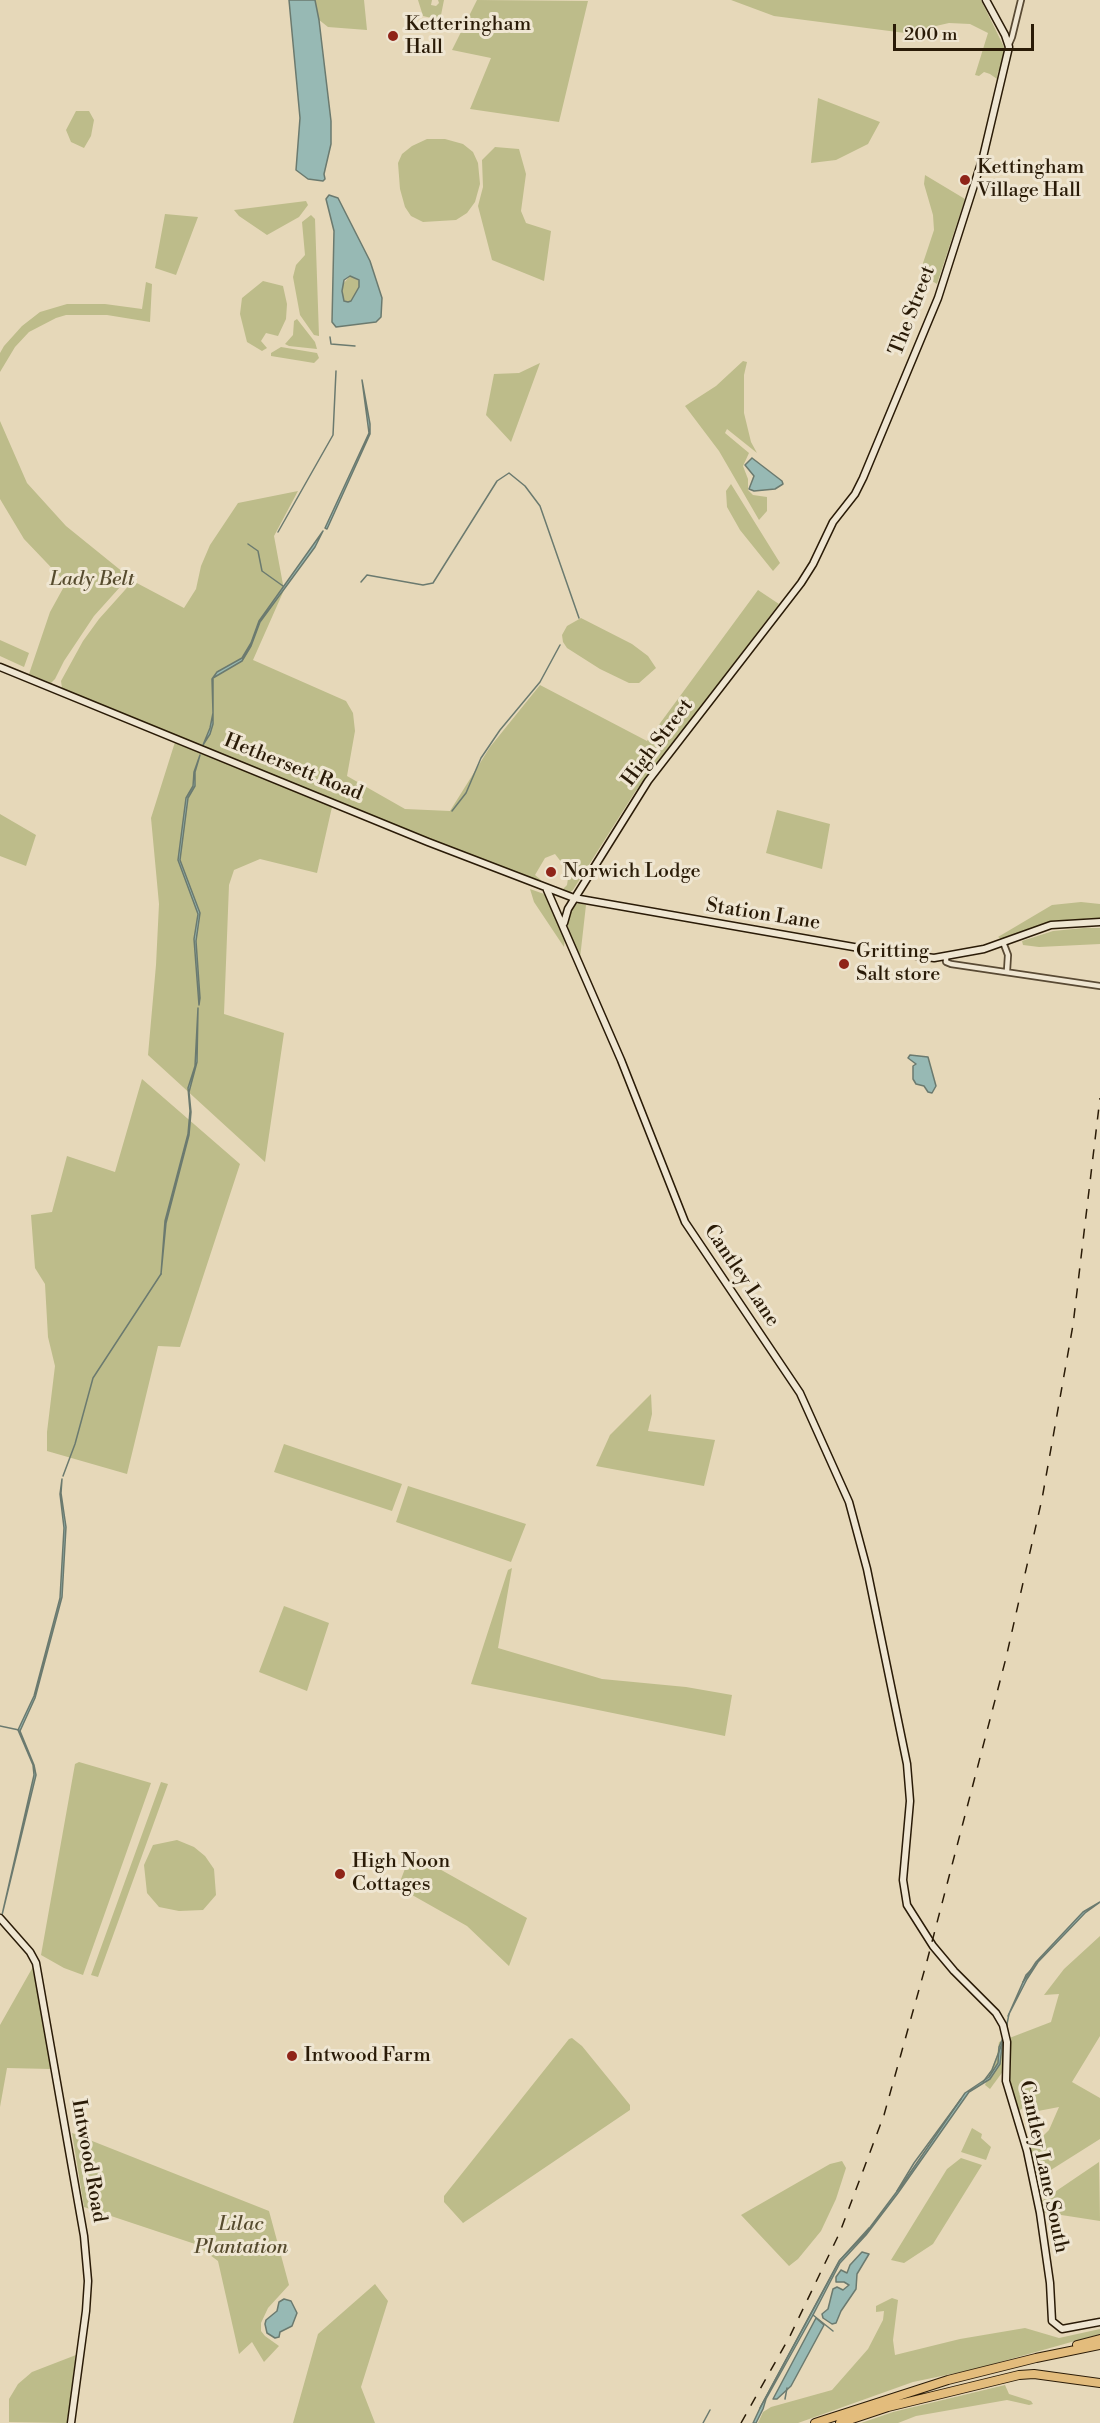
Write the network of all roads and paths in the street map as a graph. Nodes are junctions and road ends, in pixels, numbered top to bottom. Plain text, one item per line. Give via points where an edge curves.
1 (986, 0) edge
2 (1021, 0) edge
3 (1009, 44) junction
4 (777, 613) joint
5 (0, 667) edge
6 (548, 890) junction
7 (574, 898) junction
8 (1099, 922) edge
9 (564, 924) junction
10 (1004, 942) junction
11 (946, 957) junction
12 (1007, 971) junction
13 (1100, 986) edge
14 (883, 1646) joint
15 (0, 1918) edge
16 (1100, 2322) edge
17 (1100, 2339) edge
18 (1100, 2345) edge
19 (948, 2380) junction
20 (1100, 2383) edge
21 (71, 2423) edge
22 (814, 2423) edge
23 (840, 2423) edge

1 - 3 street
2 - 3 street
3 - 4 street, The Street via 982,157 938,298 855,494 832,524 813,564
4 - 7 street, High Street via 648,781
5 - 6 street, Hethersett Road
6 - 7 street, Hethersett Road
6 - 9 street, Cantley Lane
7 - 9 street
7 - 11 street, Station Lane via 889,953
8 - 10 street, Station Lane via 1051,925
9 - 14 street, Cantley Lane via 685,1222 786,1369 824,1442 859,1533
10 - 11 street, Station Lane
10 - 12 street
11 - 12 street, Station Lane via 951,964
12 - 13 street, Station Lane
14 - 16 street, Cantley Lane South via 909,1784 903,1880 907,1905 933,1946 1003,2025 1007,2042 1006,2081 1040,2213 1050,2283 1050,2316 1062,2329
15 - 21 street, Intwood Road via 32,1955 39,1973 84,2236 86,2311
17 - 19 highway
18 - 19 highway
19 - 22 highway
20 - 23 highway via 1025,2374 888,2407

